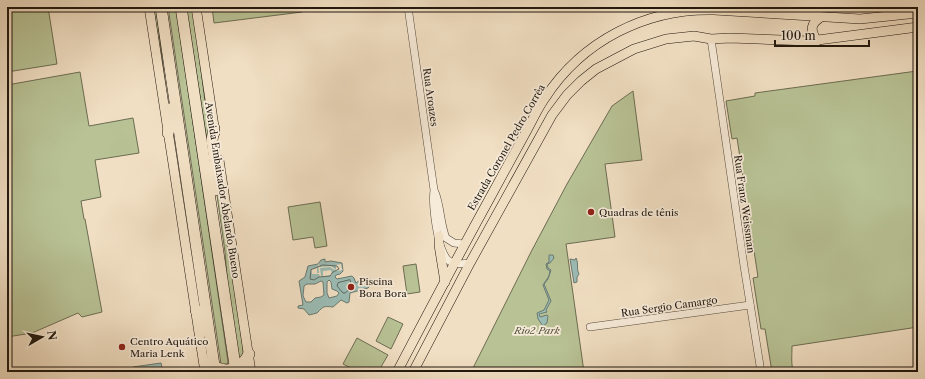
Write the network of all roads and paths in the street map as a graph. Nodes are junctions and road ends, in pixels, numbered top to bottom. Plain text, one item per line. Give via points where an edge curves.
1 (149, 7) edge
2 (160, 7) edge
3 (181, 7) edge
4 (196, 7) edge
5 (408, 7) edge
6 (708, 8) edge
7 (696, 9) edge
8 (740, 9) edge
9 (776, 10) edge
10 (918, 13) edge
11 (821, 16) junction
12 (918, 27) edge
13 (711, 39) junction
14 (818, 41) junction
15 (214, 128) junction
16 (168, 133) junction
17 (434, 190) junction
18 (439, 236) junction
19 (464, 244) junction
20 (454, 263) junction
21 (470, 263) junction
22 (221, 270) junction
23 (445, 282) junction
24 (750, 305) junction
25 (196, 310) joint
26 (590, 327) dead end
27 (249, 354) junction
28 (211, 370) edge
29 (235, 370) edge
30 (251, 372) edge
31 (397, 372) edge
32 (413, 372) edge
33 (761, 372) edge

1 - 16 main road
2 - 16 highway via 171,122
2 - 28 highway
3 - 22 highway, Avenida Embaixador Abelardo Bueno
4 - 15 main road, Avenida Embaixador Abelardo Bueno
5 - 17 street, Rua Aroazes
6 - 7 main road, Estrada Coronel Pedro Corrêa
6 - 8 main road, Estrada Coronel Pedro Corrêa
7 - 19 main road, Estrada Coronel Pedro Corrêa via 634,23 593,47 567,70 545,98
8 - 9 main road, Estrada Coronel Pedro Corrêa
9 - 11 main road, Estrada Coronel Pedro Corrêa
10 - 11 main road, Estrada Coronel Pedro Corrêa via 865,18
11 - 14 main road via 812,26
12 - 14 main road
13 - 14 main road
13 - 21 main road via 694,36 650,43 618,56 581,81 552,115
13 - 24 street, Rua Franz Weissman
15 - 22 highway via 212,140
15 - 27 main road, Avenida Embaixador Abelardo Bueno
16 - 25 main road
17 - 18 street, Rua Aroazes via 433,202
17 - 19 street, Rua Aroazes via 446,238 454,243
18 - 20 street, Rua Aroazes via 446,257
18 - 23 main road
19 - 20 main road, Estrada Coronel Pedro Corrêa
20 - 21 street
20 - 23 main road, Estrada Coronel Pedro Corrêa
21 - 32 main road
22 - 29 highway, Avenida Embaixador Abelardo Bueno
23 - 31 main road, Estrada Coronel Pedro Corrêa
24 - 26 street, Rua Sergio Camargo
24 - 33 street, Rua Franz Weissman
25 - 28 highway via 201,321
27 - 29 highway
27 - 30 main road, Avenida Embaixador Abelardo Bueno
28 - 29 highway

